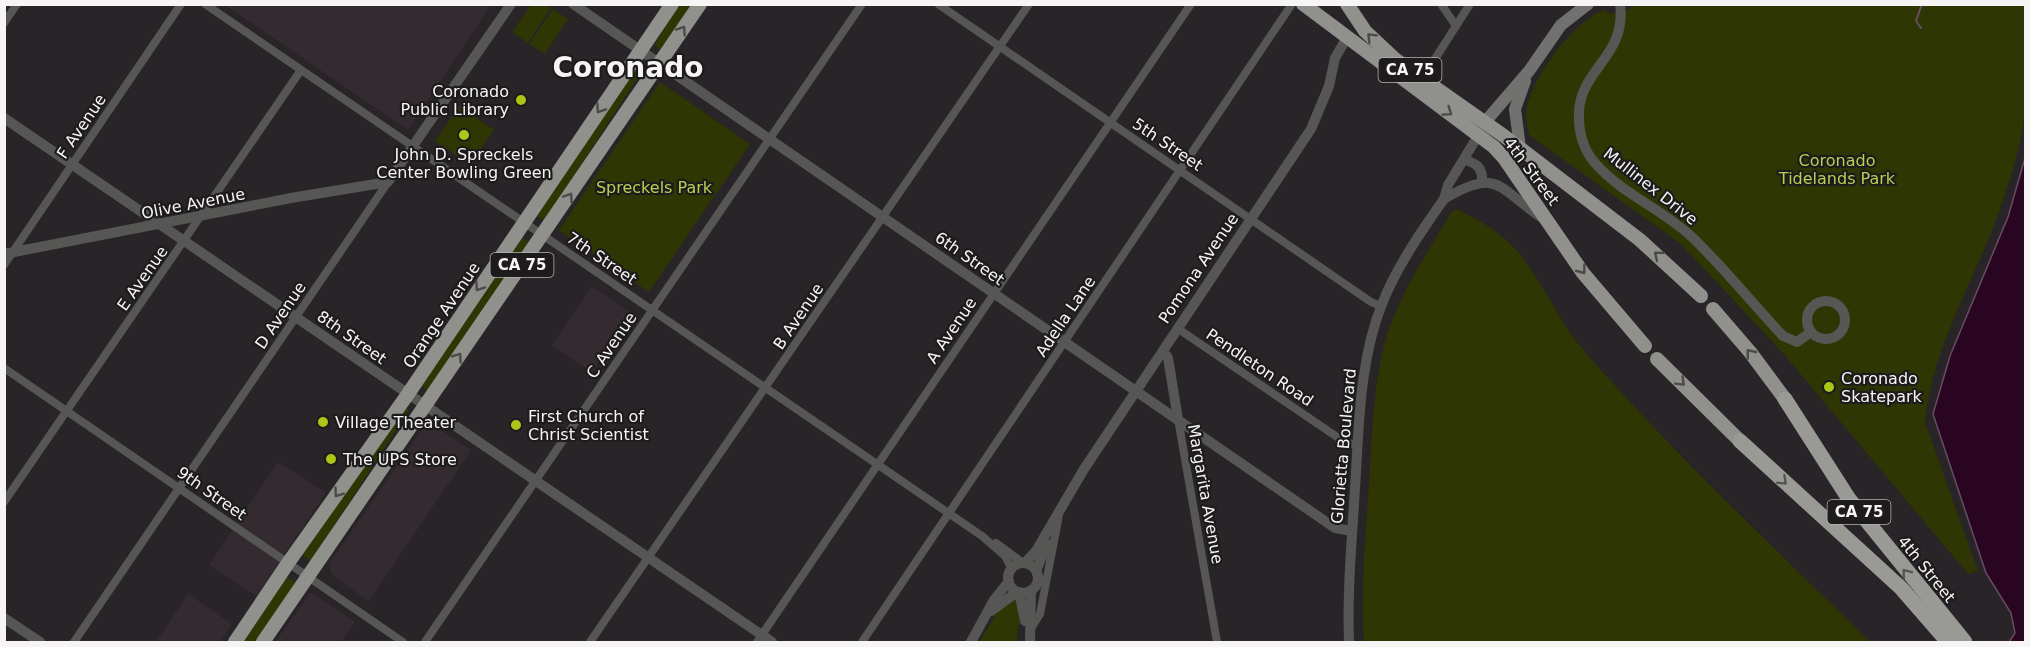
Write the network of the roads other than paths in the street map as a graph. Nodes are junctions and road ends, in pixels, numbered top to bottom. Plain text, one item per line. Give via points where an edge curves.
1 (17, 4) edge
2 (181, 4) edge
3 (205, 4) edge
4 (511, 4) edge
5 (573, 4) edge
6 (672, 4) edge
7 (700, 4) edge
8 (862, 4) edge
9 (938, 4) edge
10 (1029, 4) edge
11 (1191, 4) edge
12 (1292, 4) edge
13 (1303, 4) edge
14 (1347, 4) edge
15 (1441, 4) edge
16 (1470, 4) edge
17 (1588, 4) edge
18 (1620, 4) edge
19 (4, 23) edge
20 (1456, 26) junction
21 (1346, 39) junction
22 (1000, 47) junction
23 (640, 51) junction
24 (660, 64) junction
25 (301, 70) junction
26 (1529, 71) junction
27 (1426, 73) dead end
28 (4, 118) edge
29 (1110, 123) junction
30 (1482, 128) junction
31 (770, 139) junction
32 (413, 147) junction
33 (1520, 148) junction
34 (1464, 160) junction
35 (73, 164) junction
36 (1180, 171) junction
37 (1482, 182) junction
38 (388, 183) junction
39 (1444, 199) junction
40 (202, 217) junction
41 (884, 217) junction
42 (1251, 219) junction
43 (523, 222) junction
44 (1548, 222) junction
45 (161, 225) junction
46 (543, 235) junction
47 (186, 241) junction
48 (9, 253) edge
49 (4, 265) edge
50 (994, 293) junction
51 (1701, 296) dead end
52 (1381, 306) junction
53 (1713, 309) dead end
54 (652, 310) junction
55 (296, 317) junction
56 (1177, 328) junction
57 (1811, 332) dead end
58 (1066, 342) junction
59 (1646, 346) dead end
60 (1163, 351) junction
61 (1657, 359) dead end
62 (4, 368) edge
63 (767, 388) junction
64 (1137, 390) junction
65 (408, 394) junction
66 (1785, 399) joint
67 (424, 405) junction
68 (68, 412) junction
69 (1178, 419) junction
70 (1740, 441) joint
71 (1358, 446) junction
72 (879, 465) junction
73 (536, 481) junction
74 (179, 488) junction
75 (4, 502) edge
76 (1061, 507) junction
77 (949, 513) junction
78 (1352, 531) junction
79 (982, 536) junction
80 (649, 559) junction
81 (288, 563) junction
82 (1024, 563) junction
83 (1011, 569) junction
84 (1036, 571) junction
85 (307, 576) junction
86 (1009, 581) junction
87 (1031, 591) junction
88 (1018, 592) junction
89 (4, 618) edge
90 (985, 618) junction
91 (1939, 622) junction
92 (1032, 627) junction
93 (759, 639) edge
94 (40, 642) edge
95 (74, 642) edge
96 (235, 642) edge
97 (263, 642) edge
98 (403, 642) edge
99 (425, 642) edge
100 (590, 642) edge
101 (772, 642) edge
102 (862, 642) edge
103 (970, 642) edge
104 (1029, 642) edge
105 (1217, 642) edge
106 (1349, 642) edge
107 (1948, 642) edge
108 (1965, 642) edge

1 - 19 street
2 - 35 street, F Avenue
3 - 25 street, 7th Street
4 - 32 street, D Avenue
5 - 23 street, 6th Street
6 - 23 highway, Orange Avenue / CA 75
24 -> 7 highway, CA 75
8 - 31 street, C Avenue
9 - 22 street, 5th Street
10 - 22 street, B Avenue
11 - 29 street, A Avenue
12 - 36 street, Adella Lane
13 - 21 highway, 4th Street / CA 75
30 -> 14 highway, CA 75 via 1396,60 1365,31
15 - 20 street
16 - 20 street
17 - 26 main road, Glorietta Boulevard via 1561,25
18 - 57 street, Mullinex Drive via 1618,38 1584,90 1579,110 1588,154 1610,176 1693,238 1783,336 1797,342
20 - 27 street
21 -> 30 highway, 4th Street / CA 75
21 - 42 street, Pomona Avenue via 1335,58 1320,112
22 - 29 street, 5th Street
22 - 41 street, B Avenue
23 - 24 street, 6th Street
23 -> 43 highway, Orange Avenue / CA 75
24 - 31 street, 6th Street
46 -> 24 highway, CA 75
25 - 32 street, 7th Street
25 - 40 street, E Avenue
26 - 30 main road, Glorietta Boulevard
26 - 33 main road, Glorietta Boulevard via 1515,109
28 - 35 street, 8th Street
29 - 36 street, 5th Street
29 - 50 street, A Avenue
30 - 33 highway, 4th Street / CA 75
30 - 34 street, Glorietta Boulevard
30 - 44 highway, 4th Street / CA 75
31 - 41 street, 6th Street
31 - 54 street, C Avenue
32 - 38 street, D Avenue
32 - 43 street, 7th Street
51 -> 33 highway, 4th Street / CA 75 via 1640,240
34 - 37 street via 1477,164
34 - 39 street, Glorietta Boulevard
35 - 45 street, 8th Street
35 - 48 street, F Avenue
36 - 42 street, 5th Street
36 - 58 street, Adella Lane
37 - 39 street, Glorietta Boulevard via 1461,188
37 - 44 street via 1507,189
38 - 40 street, Olive Avenue
38 - 55 street, D Avenue
39 - 52 street, Glorietta Boulevard via 1405,258
40 - 45 street, Olive Avenue
40 - 47 street, E Avenue
41 - 50 street, 6th Street
41 - 63 street, B Avenue
42 - 52 street, 5th Street
42 - 56 street, Pomona Avenue
43 - 46 street, 7th Street
43 -> 65 highway, Orange Avenue / CA 75
44 -> 59 highway, 4th Street / CA 75 via 1583,273
45 - 47 street, 8th Street
45 - 48 street, Olive Avenue
46 - 54 street, 7th Street
67 -> 46 highway, CA 75
47 - 55 street, 8th Street
47 - 68 street, E Avenue
48 - 49 street, F Avenue
50 - 58 street, 6th Street
50 - 72 street, A Avenue
52 - 71 street, Glorietta Boulevard via 1364,376
66 -> 53 highway, 4th Street / CA 75
54 - 63 street, 7th Street
54 - 73 street, C Avenue
55 - 65 street, 8th Street
55 - 74 street, D Avenue
56 - 60 street, Pomona Avenue
56 - 71 street, Pendleton Road via 1343,441
58 - 64 street, 6th Street
58 - 77 street, Adella Lane
60 - 64 street, Pomona Avenue
60 - 69 street, Margarita Avenue via 1168,358
61 -> 70 highway, 4th Street / CA 75
62 - 68 street, 9th Street
63 - 72 street, 7th Street
63 - 80 street, B Avenue
64 - 69 street, 6th Street
64 - 76 street, Pomona Avenue
65 - 67 street, 8th Street
65 -> 81 highway, Orange Avenue / CA 75
91 -> 66 highway, 4th Street / CA 75 via 1849,499
67 - 73 street, 8th Street
67 - 85 highway, CA 75
68 - 74 street, 9th Street
68 - 75 street, E Avenue
69 - 78 street, 6th Street via 1335,528
69 - 105 street, Margarita Avenue
70 -> 91 highway, 4th Street / CA 75
71 - 78 street, Glorietta Boulevard
72 - 77 street, 7th Street
72 - 93 street, A Avenue
73 - 80 street, 8th Street
73 - 99 street, C Avenue
74 - 81 street, 9th Street
74 - 95 street, D Avenue
76 - 82 street, Pomona Avenue via 1036,552
76 - 84 street
76 - 92 street, Pomona Avenue via 1039,618
77 - 79 street, 7th Street
77 - 102 street, Adella Lane
78 - 106 street, Glorietta Boulevard
79 - 82 street, 7th Street
79 - 83 street, 7th Street via 1005,556
80 - 93 street, 8th Street
80 - 100 street, B Avenue
81 - 85 street, 9th Street
81 - 96 highway, Orange Avenue / CA 75
82 - 83 street, Pomona Avenue
82 - 84 street
83 - 86 street
84 - 87 street via 1038,581
85 - 97 highway, CA 75
85 - 98 street, 9th Street
86 - 88 street
86 - 90 street
87 - 88 street
87 - 92 street
88 - 90 street
88 - 104 street
89 - 94 street
90 - 103 street
91 - 107 highway, CA 75
91 - 108 highway, CA 75
92 - 104 street, Pomona Avenue
93 - 101 street, 8th Street

